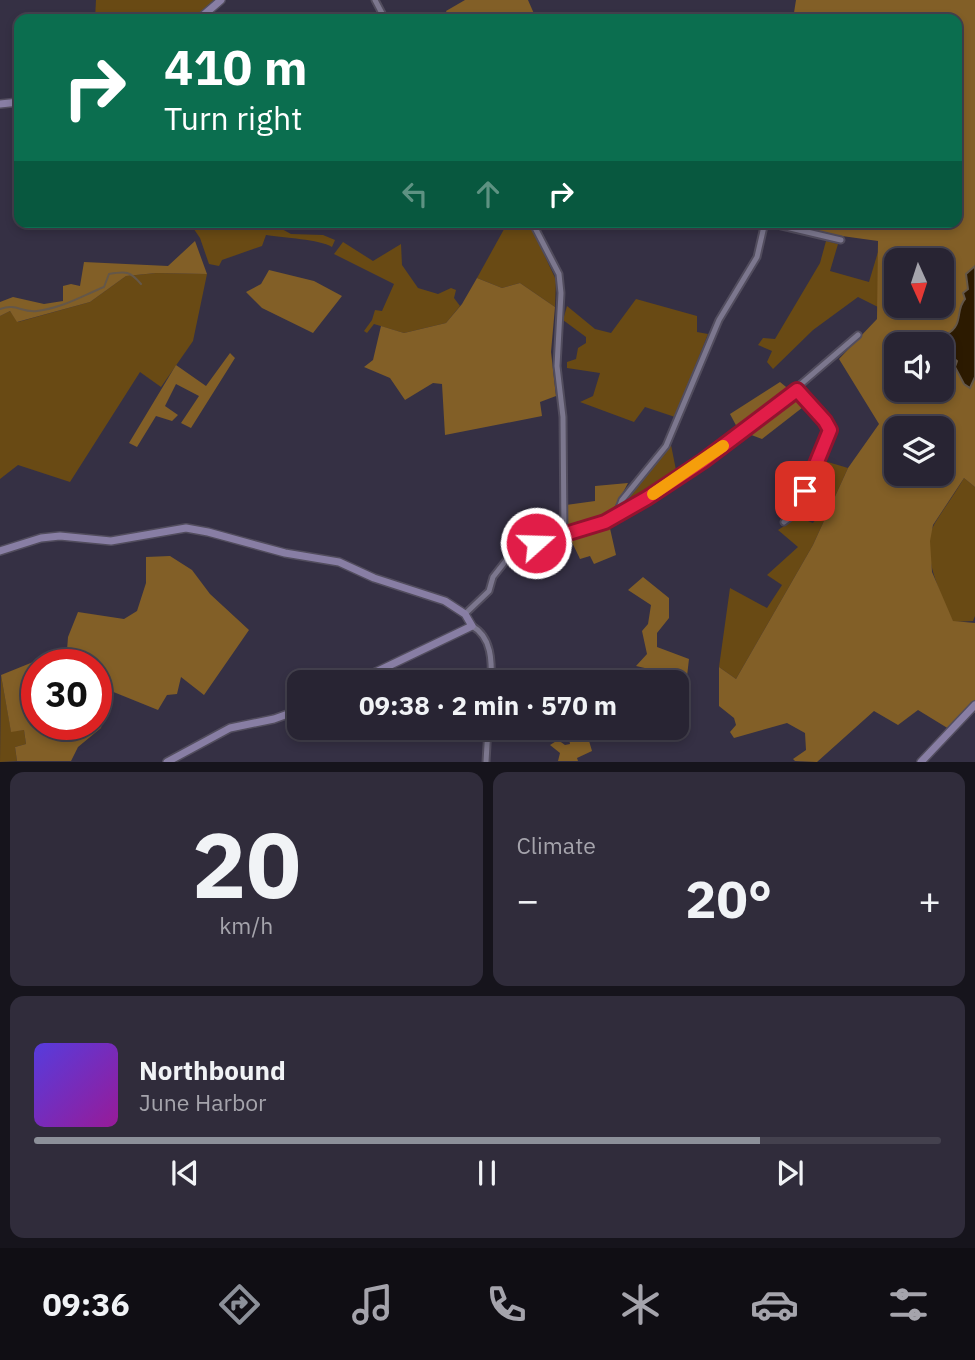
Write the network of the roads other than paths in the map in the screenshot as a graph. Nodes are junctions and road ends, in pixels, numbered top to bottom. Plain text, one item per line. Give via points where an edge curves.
1 (220, 0) edge
2 (205, 14) edge
3 (535, 228) edge
4 (764, 228) edge
5 (790, 228) edge
6 (841, 240) dead end
7 (858, 335) dead end
8 (797, 390) junction
9 (616, 516) junction
10 (784, 522) dead end
11 (564, 532) junction
12 (0, 551) edge
13 (465, 614) junction
14 (472, 626) junction
15 (380, 670) edge
16 (490, 670) edge
17 (975, 705) edge
18 (287, 714) edge
19 (487, 740) edge
20 (167, 761) edge
21 (486, 761) edge
22 (921, 761) edge

1 - 2 street
3 - 11 street via 560,283 557,366 564,417
4 - 9 street via 757,257 719,320 666,446 622,500
5 - 6 street
7 - 8 street
8 - 9 street via 703,461
8 - 10 street via 830,430 796,513
9 - 11 street
11 - 13 street via 526,545 508,558 493,577 489,591
12 - 13 street via 41,538 111,541 186,528 339,562 445,601
13 - 14 street
14 - 15 street
14 - 16 street via 482,634
17 - 22 street
18 - 20 street via 230,728
19 - 21 street

